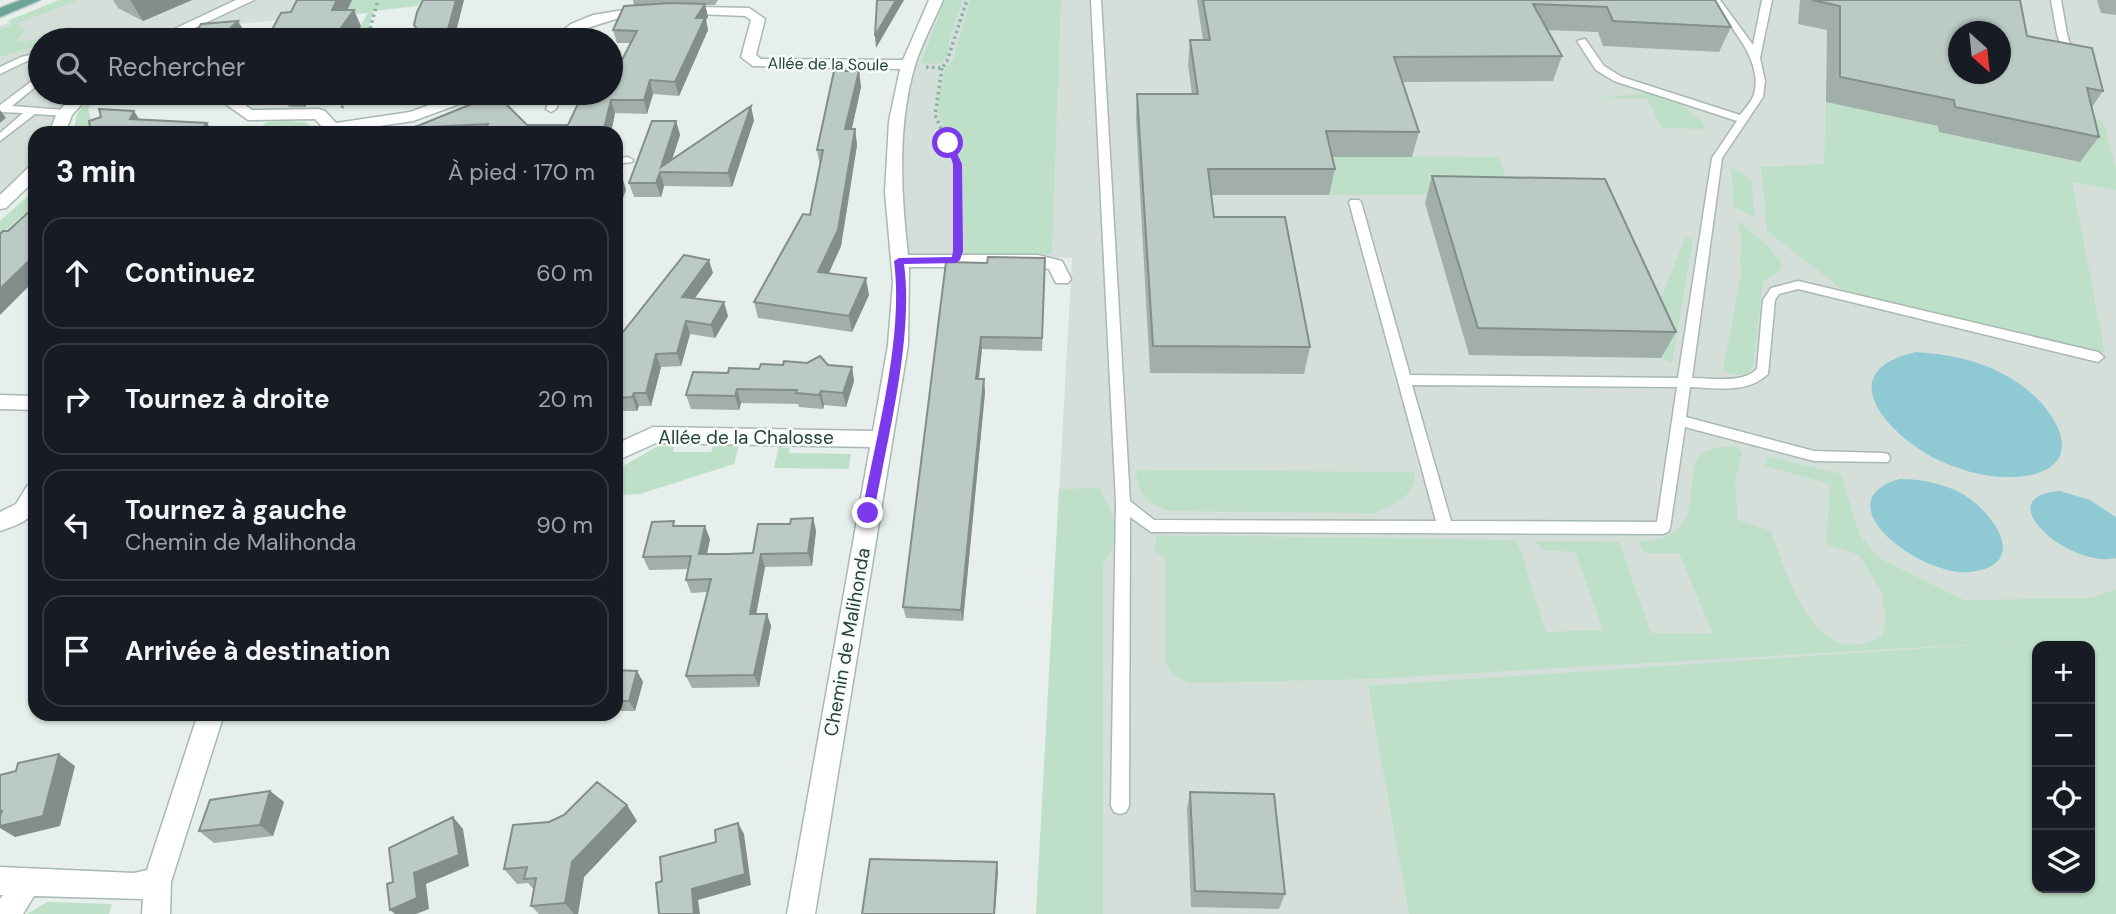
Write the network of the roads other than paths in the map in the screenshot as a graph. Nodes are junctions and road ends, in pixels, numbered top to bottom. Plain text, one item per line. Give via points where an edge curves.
1 (33, 0) edge
2 (247, 0) edge
3 (936, 0) edge
4 (1096, 0) edge
5 (1715, 0) edge
6 (1767, 0) edge
7 (2056, 0) edge
8 (0, 13) edge
9 (185, 28) edge
10 (570, 28) edge
11 (1582, 41) dead end
12 (28, 58) edge
13 (1755, 58) junction
14 (908, 65) junction
15 (2072, 65) edge
16 (0, 71) edge
17 (28, 88) edge
18 (73, 105) edge
19 (235, 105) edge
20 (443, 105) edge
21 (552, 105) edge
22 (1, 109) edge
23 (551, 109) dead end
24 (32, 111) junction
25 (65, 113) junction
26 (1744, 120) junction
27 (60, 126) edge
28 (328, 126) edge
29 (354, 126) edge
30 (0, 138) edge
31 (28, 178) edge
32 (1355, 202) dead end
33 (0, 204) edge
34 (899, 261) junction
35 (1062, 279) dead end
36 (2098, 357) dead end
37 (1407, 380) junction
38 (1684, 383) junction
39 (0, 401) edge
40 (28, 403) edge
41 (1679, 420) junction
42 (881, 439) junction
43 (623, 450) edge
44 (1883, 458) dead end
45 (28, 503) edge
46 (1123, 503) junction
47 (0, 522) edge
48 (1445, 527) junction
49 (209, 721) edge
50 (1120, 806) dead end
51 (13, 882) edge
52 (157, 882) junction
53 (7, 914) edge
54 (156, 914) edge
55 (801, 914) edge

1 - 8 main road
2 - 9 street
3 - 14 street, Chemin de Malihonda
4 - 46 lane
5 - 13 lane
6 - 13 lane
7 - 15 lane
10 - 14 street, Allée de la Soule via 614,10 748,12 758,19 748,57 758,63
11 - 26 lane via 1600,68 1618,79
12 - 16 lane
13 - 26 lane via 1758,97
14 - 34 street, Chemin de Malihonda via 897,121 893,192
17 - 22 lane
18 - 25 street
19 - 28 street via 248,115 319,114
20 - 29 street via 413,116
21 - 23 lane
22 - 24 lane
24 - 25 lane
24 - 30 lane
25 - 27 street
26 - 38 lane via 1717,158
31 - 33 street
32 - 37 lane
34 - 35 street via 1050,262 1060,269
34 - 42 street, Chemin de Malihonda via 898,345
36 - 38 lane via 1798,285 1775,291 1769,300 1763,371 1755,379
37 - 38 lane
37 - 48 lane
38 - 41 lane
39 - 40 street
41 - 44 lane via 1814,456
41 - 48 lane via 1663,528
42 - 43 street, Allée de la Chalosse via 653,435
42 - 55 street, Chemin de Malihonda
45 - 47 street
46 - 48 lane via 1151,526
46 - 50 lane
49 - 52 street
51 - 52 street via 134,887
51 - 53 street
52 - 54 street

